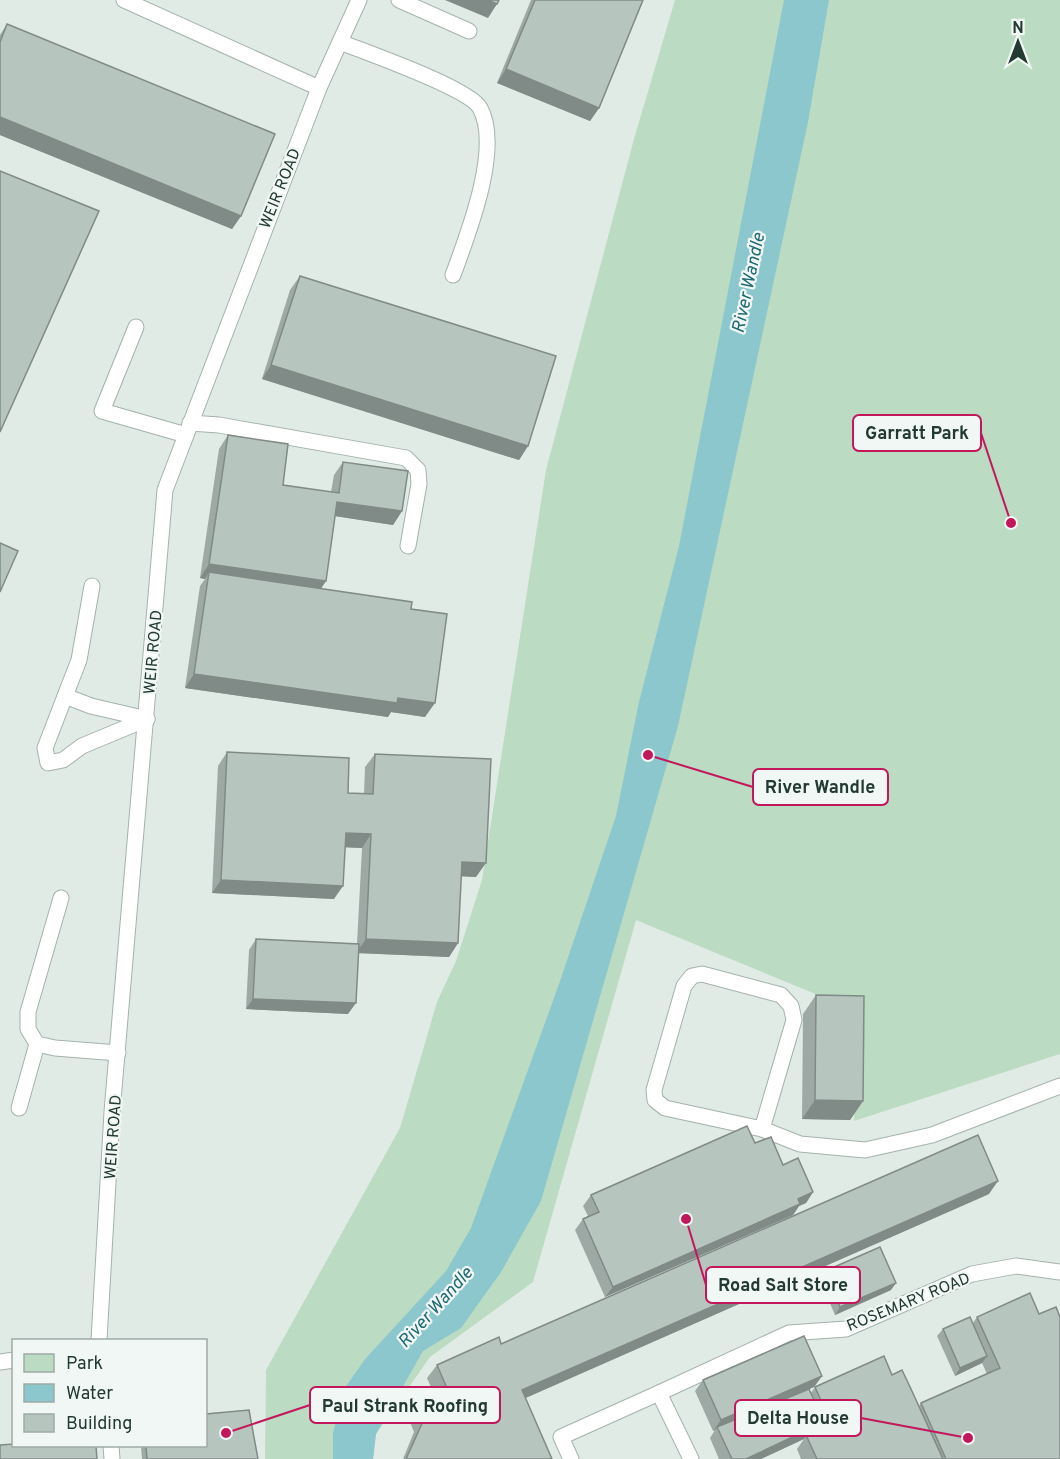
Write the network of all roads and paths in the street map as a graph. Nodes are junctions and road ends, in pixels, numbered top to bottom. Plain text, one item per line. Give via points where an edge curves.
1 (124, 0) edge
2 (359, 0) edge
3 (399, 0) edge
4 (469, 31) dead end
5 (340, 42) junction
6 (319, 88) junction
7 (453, 275) dead end
8 (136, 327) dead end
9 (188, 429) junction
10 (408, 546) dead end
11 (92, 586) dead end
12 (65, 696) junction
13 (147, 719) junction
14 (61, 898) dead end
15 (37, 1044) junction
16 (118, 1053) junction
17 (1060, 1086) edge
18 (19, 1108) dead end
19 (762, 1129) junction
20 (1060, 1272) edge
21 (99, 1339) edge
22 (659, 1393) junction
23 (571, 1459) edge
24 (691, 1459) edge

1 - 6 lane
2 - 5 lane, WEIR ROAD
3 - 4 lane
5 - 6 lane, WEIR ROAD
5 - 7 lane via 442,84 479,106 488,138 477,210
6 - 9 lane, WEIR ROAD
8 - 9 lane via 102,411
9 - 10 lane via 219,425 406,458 418,470 419,484
9 - 13 lane, WEIR ROAD via 165,490
11 - 12 lane via 79,660
12 - 13 lane
12 - 13 lane via 45,748 48,763 63,760 82,746
13 - 16 lane, WEIR ROAD
14 - 15 lane via 28,1012 28,1029
15 - 16 lane
15 - 18 lane
16 - 21 lane, WEIR ROAD
17 - 19 lane via 932,1135 865,1150 800,1144
19 - 19 lane via 794,1020 791,1006 781,995 702,974 692,976 684,986 654,1090 655,1100 665,1108
20 - 22 lane, ROSEMARY ROAD via 1016,1266 972,1274 846,1329 789,1333
22 - 23 lane, ROSEMARY ROAD via 561,1437
22 - 24 lane

